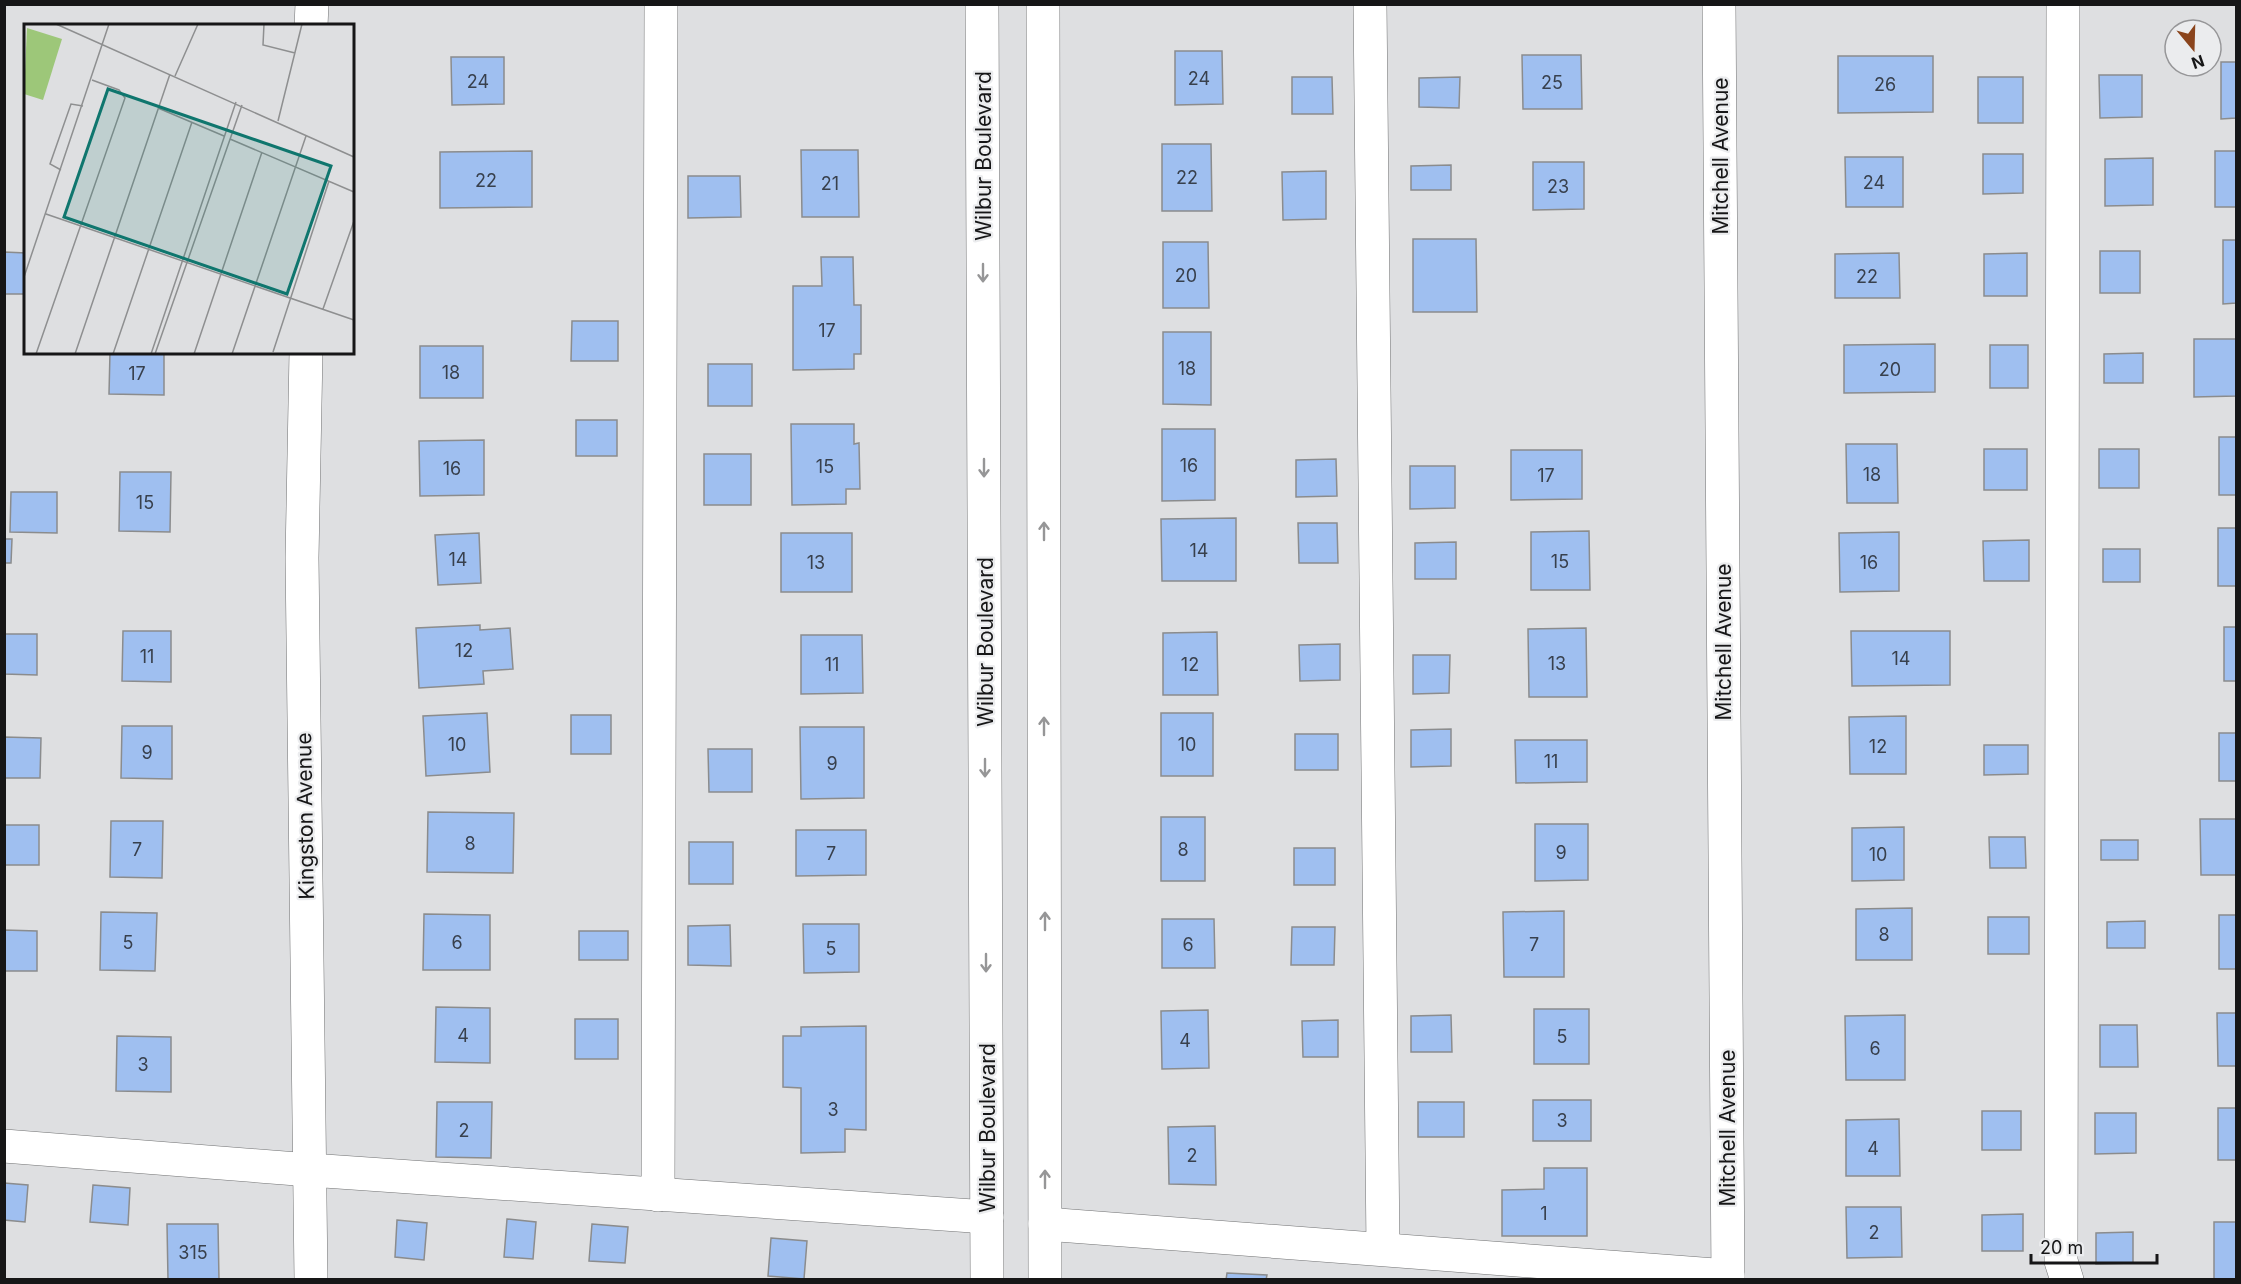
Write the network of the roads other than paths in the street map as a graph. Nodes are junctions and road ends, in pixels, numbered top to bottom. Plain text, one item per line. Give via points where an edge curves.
1 (312, 4) edge
2 (662, 4) edge
3 (982, 4) edge
4 (1043, 4) edge
5 (1370, 4) edge
6 (1719, 4) edge
7 (2063, 4) edge
8 (311, 24) edge
9 (306, 354) edge
10 (4, 1146) edge
11 (309, 1170) junction
12 (658, 1195) junction
13 (987, 1217) junction
14 (1045, 1224) junction
15 (1383, 1249) junction
16 (1728, 1277) edge
17 (311, 1280) edge
18 (987, 1280) edge
19 (1046, 1280) edge
20 (2067, 1280) edge

1 - 8 street
2 - 12 street
3 -> 13 street, Wilbur Boulevard
14 -> 4 street
5 - 15 street
6 - 16 street, Mitchell Avenue
7 - 20 street via 2061,1261
9 - 11 street, Kingston Avenue via 302,558
10 - 11 street
11 - 12 street
11 - 17 street, Kingston Avenue
12 - 13 street
13 - 18 street, Wilbur Boulevard
14 - 15 street
14 - 19 street
15 - 16 street

